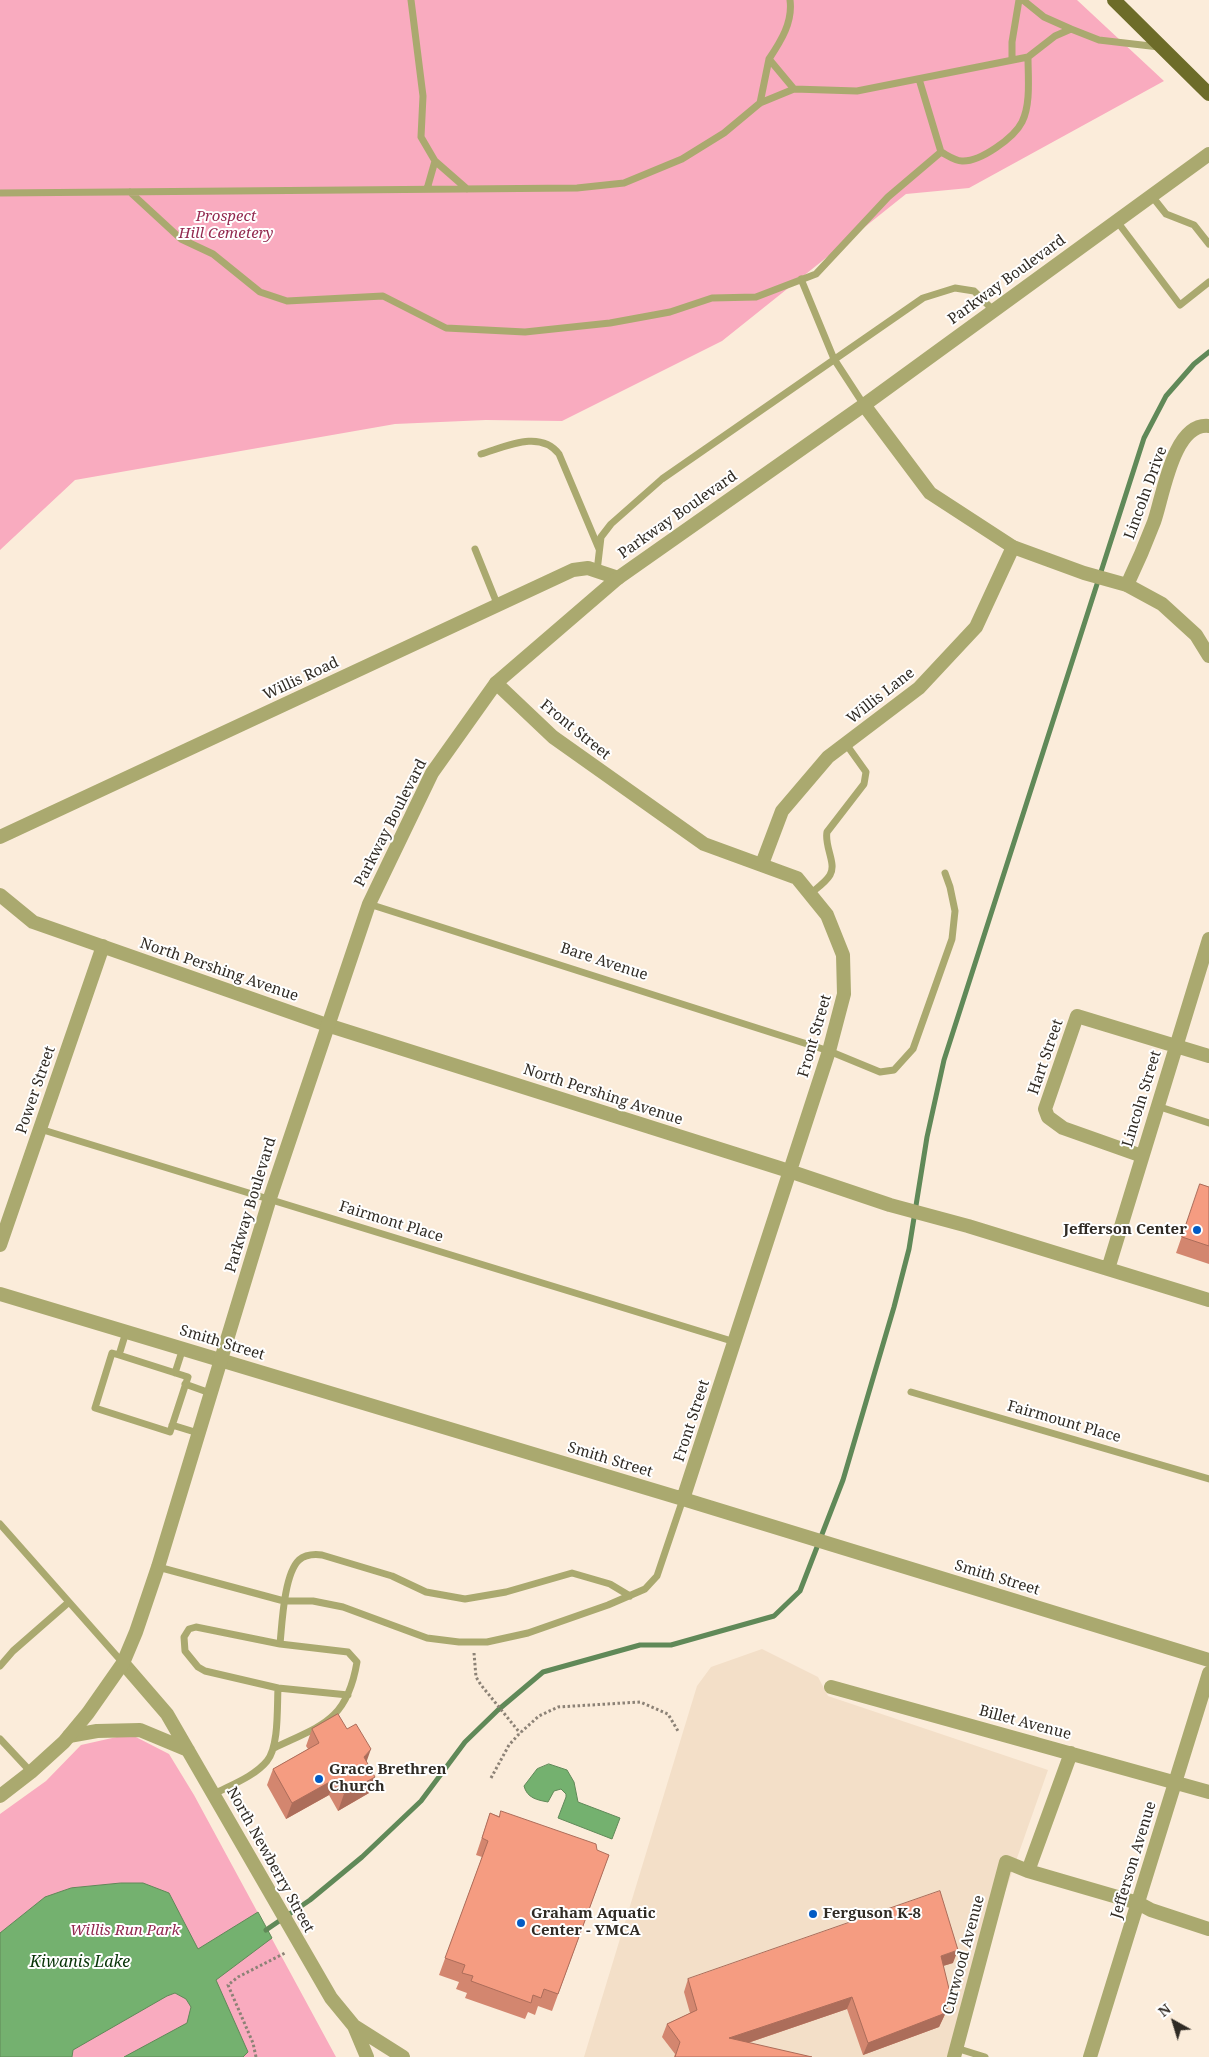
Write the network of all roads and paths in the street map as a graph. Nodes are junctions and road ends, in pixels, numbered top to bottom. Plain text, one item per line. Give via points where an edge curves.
1 (411, 0) edge
2 (790, 0) edge
3 (1019, 0) edge
4 (1023, 0) edge
5 (1114, 0) edge
6 (1071, 29) junction
7 (1162, 48) junction
8 (1028, 57) junction
9 (769, 59) junction
10 (1012, 60) junction
11 (918, 79) junction
12 (794, 89) junction
13 (1209, 94) edge
14 (760, 103) junction
15 (941, 152) junction
16 (1209, 154) edge
17 (435, 161) junction
18 (427, 189) junction
19 (467, 189) junction
20 (130, 192) junction
21 (0, 193) edge
22 (1151, 195) junction
23 (1116, 220) junction
24 (1209, 244) edge
25 (801, 279) junction
26 (1209, 282) edge
27 (993, 310) junction
28 (834, 359) junction
29 (864, 405) junction
30 (1209, 426) edge
31 (481, 454) dead end
32 (1013, 546) junction
33 (474, 549) dead end
34 (599, 550) junction
35 (597, 571) junction
36 (618, 578) junction
37 (1128, 586) junction
38 (498, 606) junction
39 (1209, 656) edge
40 (496, 683) junction
41 (846, 744) junction
42 (0, 838) edge
43 (762, 864) junction
44 (945, 873) dead end
45 (0, 894) edge
46 (810, 894) junction
47 (368, 904) junction
48 (1209, 939) edge
49 (103, 946) junction
50 (327, 1025) junction
51 (1176, 1045) junction
52 (829, 1051) junction
53 (1209, 1056) edge
54 (1157, 1106) junction
55 (1209, 1123) edge
56 (40, 1129) junction
57 (1142, 1156) junction
58 (790, 1171) junction
59 (270, 1198) junction
60 (0, 1245) edge
61 (1108, 1269) junction
62 (0, 1294) edge
63 (1209, 1300) edge
64 (126, 1332) junction
65 (735, 1342) junction
66 (183, 1348) junction
67 (119, 1355) junction
68 (221, 1360) junction
69 (175, 1373) junction
70 (185, 1384) junction
71 (911, 1392) dead end
72 (210, 1393) junction
73 (172, 1425) junction
74 (198, 1433) junction
75 (1209, 1479) edge
76 (683, 1499) junction
77 (0, 1524) edge
78 (158, 1567) junction
79 (630, 1596) junction
80 (284, 1600) junction
81 (69, 1602) junction
82 (474, 1642) junction
83 (280, 1644) junction
84 (1209, 1660) edge
85 (123, 1663) junction
86 (0, 1666) edge
87 (1209, 1673) edge
88 (831, 1687) dead end
89 (278, 1688) junction
90 (348, 1695) junction
91 (678, 1731) dead end
92 (520, 1733) junction
93 (69, 1736) junction
94 (0, 1740) edge
95 (274, 1748) junction
96 (188, 1750) junction
97 (1071, 1753) junction
98 (31, 1772) junction
99 (491, 1778) dead end
100 (1175, 1782) junction
101 (1209, 1792) edge
102 (214, 1794) junction
103 (0, 1796) edge
104 (1028, 1872) junction
105 (1138, 1903) junction
106 (1209, 1928) edge
107 (284, 1953) dead end
108 (354, 2026) junction
109 (952, 2054) edge
110 (256, 2057) edge
111 (367, 2057) edge
112 (403, 2057) edge
113 (986, 2057) edge
114 (1090, 2057) edge

1 - 17 lane via 423,96 421,137
2 - 9 lane via 792,12 783,38
3 - 10 lane
4 - 6 lane via 1044,17
5 - 7 main road
6 - 7 lane via 1099,40
6 - 8 lane via 1055,36
7 - 13 main road
8 - 10 lane
8 - 15 lane via 1027,108 1015,133 1000,146 971,160 960,161
9 - 12 lane
9 - 14 lane
10 - 11 lane
11 - 12 lane via 857,91
11 - 15 lane
12 - 14 lane
14 - 19 lane via 724,134 682,159 624,183 577,188
15 - 25 lane via 888,197 816,274
16 - 22 street, Parkway Boulevard
17 - 18 lane
17 - 19 lane
18 - 19 lane
18 - 20 lane
20 - 21 lane
20 - 25 lane via 181,239 213,254 260,292 287,302 383,296 446,328 525,332 610,323 670,312 712,298 756,297
22 - 23 street, Parkway Boulevard
22 - 24 lane via 1166,214 1194,225
23 - 26 lane via 1180,305
23 - 27 street, Parkway Boulevard
25 - 28 lane
27 - 28 lane via 974,291 955,288 923,298
27 - 29 street, Parkway Boulevard
28 - 29 lane
28 - 34 lane via 662,479 610,524 601,537
29 - 32 street via 930,493
29 - 36 street, Parkway Boulevard
30 - 37 street, Lincoln Drive via 1192,429 1178,450 1165,480 1155,520
31 - 34 lane via 527,441 550,444 559,454
32 - 37 street
32 - 41 street, Willis Lane via 976,627 919,688
33 - 38 lane
34 - 35 lane
35 - 36 street, Willis Road
35 - 38 street, Willis Road via 588,568 573,570
36 - 40 street, Parkway Boulevard
37 - 39 street via 1162,604 1196,635
38 - 42 street, Willis Road
40 - 43 street, Front Street via 553,737 704,844
40 - 47 street, Parkway Boulevard via 432,773
41 - 43 street, Willis Lane via 828,757 782,811
41 - 46 lane via 867,777 826,832 833,869 830,876
43 - 46 street, Front Street via 797,878
44 - 52 lane, Bare Avenue via 955,911 952,939 913,1049 894,1070 880,1072
45 - 49 street, North Pershing Avenue via 34,922
46 - 52 street, Front Street via 827,915 843,954 844,994
47 - 50 street, Parkway Boulevard
47 - 52 lane, Bare Avenue
48 - 51 street, Lincoln Street
49 - 50 street, North Pershing Avenue
49 - 56 street, Power Street
50 - 58 street, North Pershing Avenue
50 - 59 street, Parkway Boulevard
51 - 53 street
51 - 54 street, Lincoln Street
51 - 57 street, Hart Street via 1077,1016 1045,1109 1048,1117 1063,1128
52 - 58 street, Front Street
54 - 55 lane
54 - 57 street, Lincoln Street
56 - 59 lane, Fairmont Place
56 - 60 street, Power Street
57 - 61 street, Lincoln Street
58 - 61 street, North Pershing Avenue via 890,1205
58 - 65 street, Front Street
59 - 65 lane, Fairmont Place
59 - 68 street, Parkway Boulevard
61 - 63 street, North Pershing Avenue
62 - 64 street, Smith Street
64 - 66 street, Smith Street
64 - 67 lane
65 - 76 street, Front Street
66 - 68 street, Smith Street
66 - 69 lane
67 - 69 lane
67 - 73 lane via 112,1353 95,1408 170,1432
68 - 72 street, Parkway Boulevard
68 - 76 street, Smith Street
69 - 70 lane via 188,1377
70 - 72 lane
70 - 73 lane
71 - 75 lane, Fairmount Place
72 - 74 street, Parkway Boulevard
73 - 74 lane
74 - 78 street, Parkway Boulevard
76 - 79 lane via 657,1576 645,1589
76 - 84 street, Smith Street
77 - 81 lane
78 - 80 lane
78 - 85 street, Parkway Boulevard
79 - 80 lane via 610,1584 572,1572 506,1592 465,1599 426,1592 392,1576 312,1554 298,1561
79 - 82 lane via 528,1633
80 - 82 lane via 343,1607 427,1638
80 - 83 lane
81 - 85 lane
81 - 86 lane
82 - 92 path via 476,1677
83 - 89 lane via 196,1626 188,1629 184,1637 185,1651 190,1660 205,1671
83 - 90 lane via 348,1652 357,1662
85 - 93 street, Parkway Boulevard
85 - 96 street, North Newberry Street via 167,1714
87 - 100 street, Jefferson Avenue
88 - 97 street, Billet Avenue
89 - 90 lane
89 - 95 lane
90 - 95 lane via 337,1714 329,1720
91 - 92 path via 668,1714 640,1702 558,1707 539,1716
92 - 99 path via 509,1745
93 - 96 street via 97,1731 140,1730
93 - 98 street, Parkway Boulevard
94 - 98 lane
95 - 102 lane via 268,1761 254,1772
96 - 102 street, North Newberry Street
97 - 100 street, Billet Avenue
97 - 104 street
98 - 103 street, Parkway Boulevard
100 - 101 street, Billet Avenue
100 - 105 street, Jefferson Avenue
102 - 108 street, North Newberry Street via 294,1937 331,1998
104 - 105 street
104 - 109 street, Curwood Avenue via 1006,1862
105 - 106 street
105 - 114 street, Jefferson Avenue
107 - 110 path via 228,1985
108 - 111 street
108 - 112 street, North Newberry Street
109 - 113 lane

